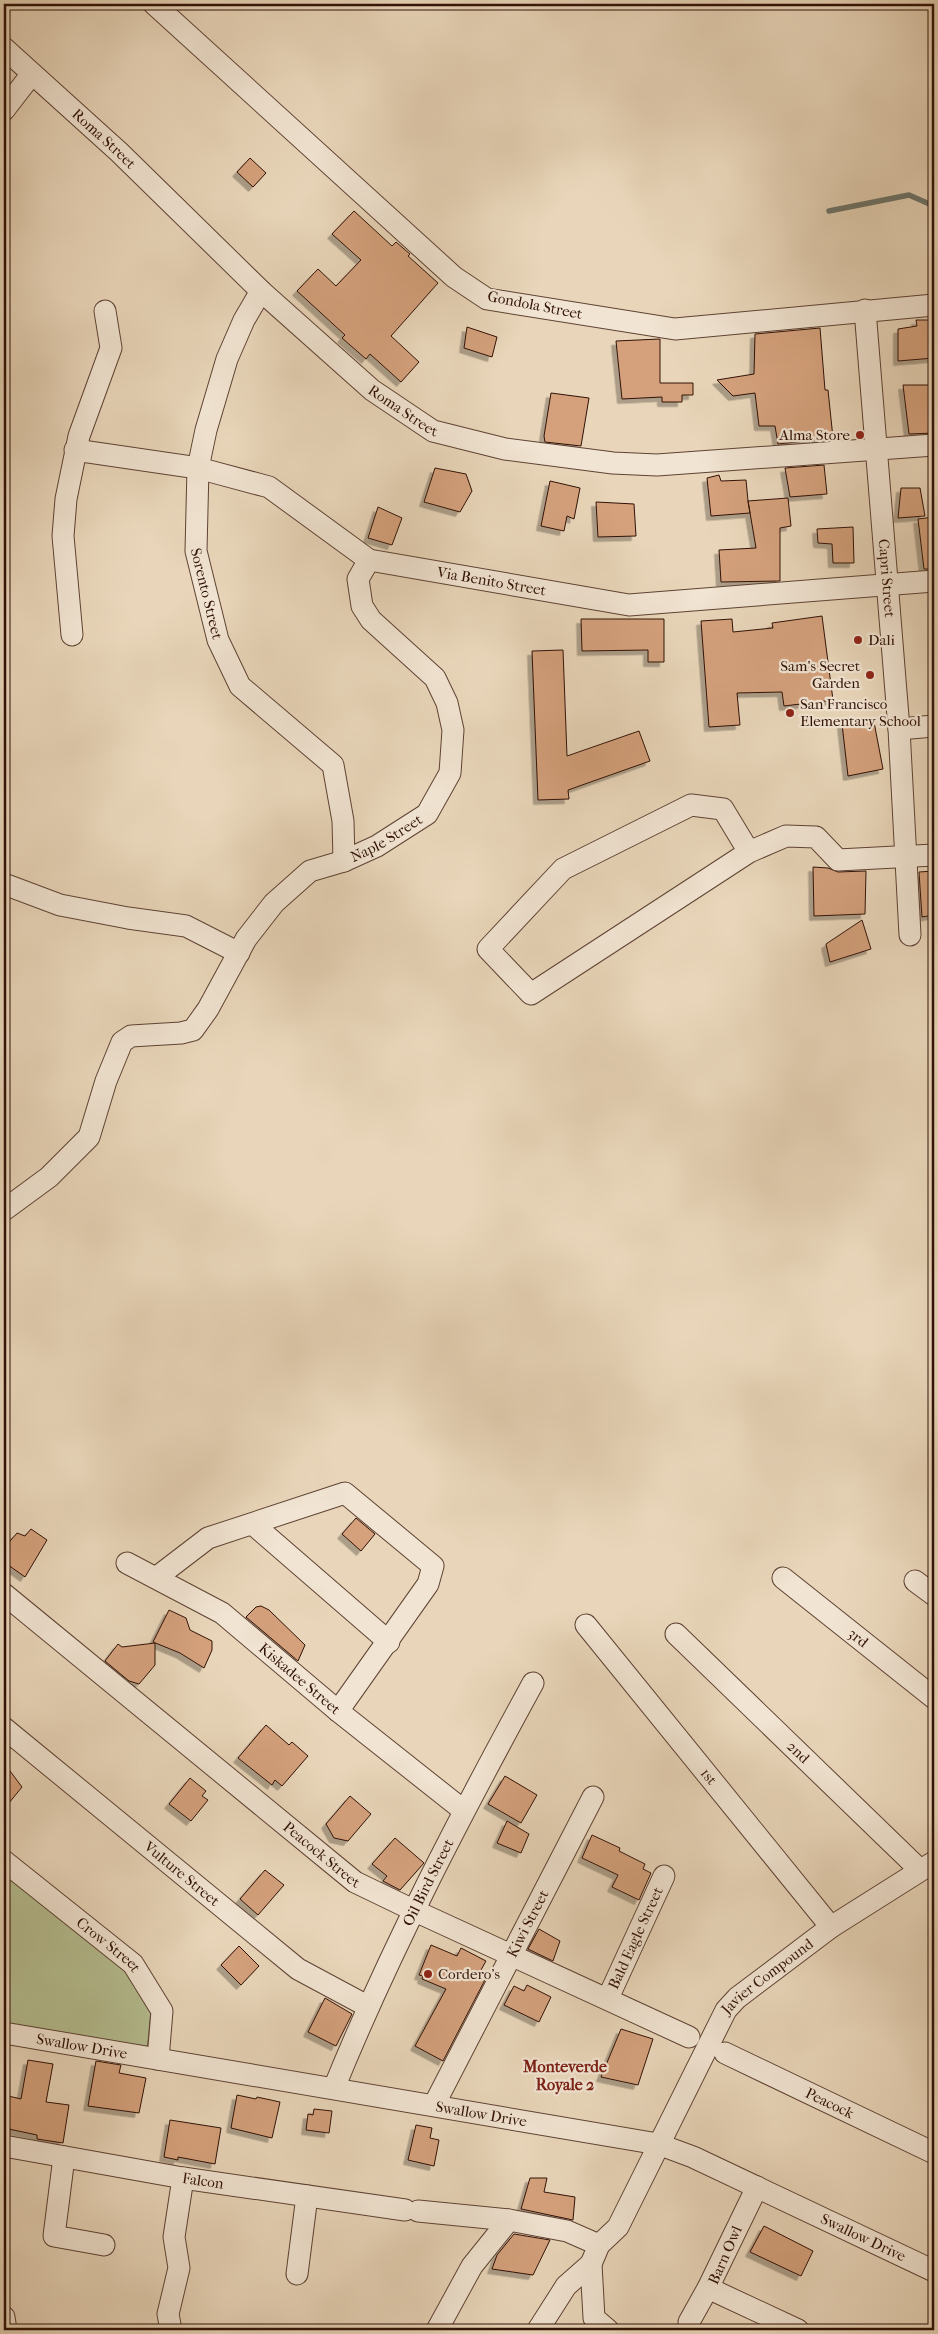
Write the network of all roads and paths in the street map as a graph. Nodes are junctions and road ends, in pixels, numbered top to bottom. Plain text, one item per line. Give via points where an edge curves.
1 (154, 4) edge
2 (4, 48) edge
3 (31, 75) junction
4 (4, 110) edge
5 (260, 291) junction
6 (934, 305) edge
7 (865, 310) junction
8 (105, 311) dead end
9 (934, 446) edge
10 (877, 449) junction
11 (75, 450) junction
12 (198, 468) junction
13 (369, 560) junction
14 (934, 581) edge
15 (888, 585) junction
16 (72, 635) dead end
17 (934, 726) edge
18 (900, 729) junction
19 (749, 852) junction
20 (934, 855) edge
21 (906, 856) junction
22 (344, 861) junction
23 (4, 884) edge
24 (910, 935) dead end
25 (239, 953) junction
26 (4, 1210) edge
27 (254, 1525) junction
28 (126, 1563) dead end
29 (157, 1577) junction
30 (783, 1578) dead end
31 (914, 1581) dead end
32 (934, 1594) edge
33 (6, 1599) edge
34 (586, 1625) dead end
35 (676, 1634) dead end
36 (389, 1642) junction
37 (533, 1682) dead end
38 (934, 1698) edge
39 (338, 1711) junction
40 (4, 1728) edge
41 (593, 1797) dead end
42 (463, 1810) junction
43 (4, 1861) edge
44 (927, 1866) edge
45 (664, 1876) dead end
46 (412, 1910) junction
47 (832, 1927) junction
48 (511, 1955) junction
49 (608, 1998) junction
50 (367, 2006) junction
51 (4, 2033) edge
52 (690, 2037) dead end
53 (725, 2053) dead end
54 (158, 2059) junction
55 (334, 2088) junction
56 (434, 2104) junction
57 (658, 2144) junction
58 (4, 2146) edge
59 (934, 2152) edge
60 (64, 2157) junction
61 (183, 2178) junction
62 (757, 2187) junction
63 (307, 2196) junction
64 (509, 2220) junction
65 (104, 2245) dead end
66 (595, 2255) junction
67 (934, 2271) edge
68 (297, 2274) dead end
69 (708, 2288) junction
70 (4, 2317) edge
71 (689, 2322) dead end
72 (6, 2330) edge
73 (171, 2330) edge
74 (437, 2330) edge
75 (538, 2330) edge
76 (608, 2330) edge
77 (798, 2330) edge

1 - 7 street, Gondola Street via 454,277 487,299 675,329
2 - 3 street, Roma Street
3 - 4 street
3 - 5 street, Roma Street via 119,152
5 - 10 street, Roma Street via 372,390 433,431 505,449 613,463 657,465
5 - 12 street, Sorento Street via 227,359
6 - 7 street, Gondola Street
7 - 10 street, Capri Street
8 - 11 street via 111,348
9 - 10 street, Roma Street
10 - 15 street, Capri Street
11 - 12 street, Via Benito Street
11 - 16 street via 63,536
12 - 13 street, Via Benito Street via 269,486
12 - 22 street, Sorento Street via 196,551 218,640 240,686 333,765 343,821
13 - 15 street, Via Benito Street via 629,606
13 - 22 street, Naple Street via 358,580 362,606 371,620 435,678 447,703 452,730 450,773 427,814 377,846
14 - 15 street, Via Benito Street
15 - 18 street, Capri Street
17 - 18 street
18 - 21 street, Capri Street
19 - 19 street via 531,994 488,949 562,869 691,805 722,809
19 - 21 street via 786,836 816,837 838,860
20 - 21 street
21 - 24 street, Capri Street
22 - 25 street, Naple Street via 310,871 274,903
23 - 25 street via 60,905 186,926
25 - 26 street, Naple Street via 193,1030 131,1036 122,1042 89,1137 50,1176
27 - 29 street via 208,1538
27 - 36 street
27 - 36 street via 345,1493 433,1566 428,1584
28 - 29 street, Kiskadee Street
29 - 39 street, Kiskadee Street via 222,1614
30 - 38 street, 3rd
31 - 32 street
33 - 46 street, Peacock Street via 355,1882
34 - 47 street, 1st
35 - 44 street, 2nd
36 - 39 street
37 - 42 street, Oil Bird Street
39 - 42 street, Kiskadee Street
40 - 50 street, Vulture Street via 298,1969
41 - 48 street, Kiwi Street
42 - 46 street, Oil Bird Street
43 - 54 street, Crow Street via 133,1964 162,2011
44 - 47 street, Javier Compound
45 - 49 street, Bald Eagle Street
46 - 48 street, Peacock Street
46 - 50 street, Oil Bird Street
47 - 57 street, Javier Compound via 726,2010
48 - 49 street, Peacock Street
48 - 56 street, Kiwi Street
49 - 52 street, Peacock Street
50 - 55 street, Oil Bird Street
51 - 54 street, Swallow Drive
53 - 59 street, Peacock
54 - 55 street, Swallow Drive
55 - 56 street, Swallow Drive
56 - 57 street, Swallow Drive
57 - 62 street, Swallow Drive
57 - 66 street, Javier Compound via 618,2227
58 - 60 street, Falcon
60 - 61 street, Falcon
60 - 65 street via 54,2236
61 - 63 street, Falcon
61 - 73 street via 174,2237 179,2268 168,2314
62 - 67 street, Swallow Drive
62 - 69 street, Barn Owl
63 - 64 street, Falcon
63 - 68 street
64 - 66 street, Falcon via 567,2231
64 - 74 street via 472,2266
66 - 75 street, Javier Compound via 566,2286
66 - 76 street via 594,2318
69 - 71 street
69 - 77 street, Barn Owl
70 - 72 street

